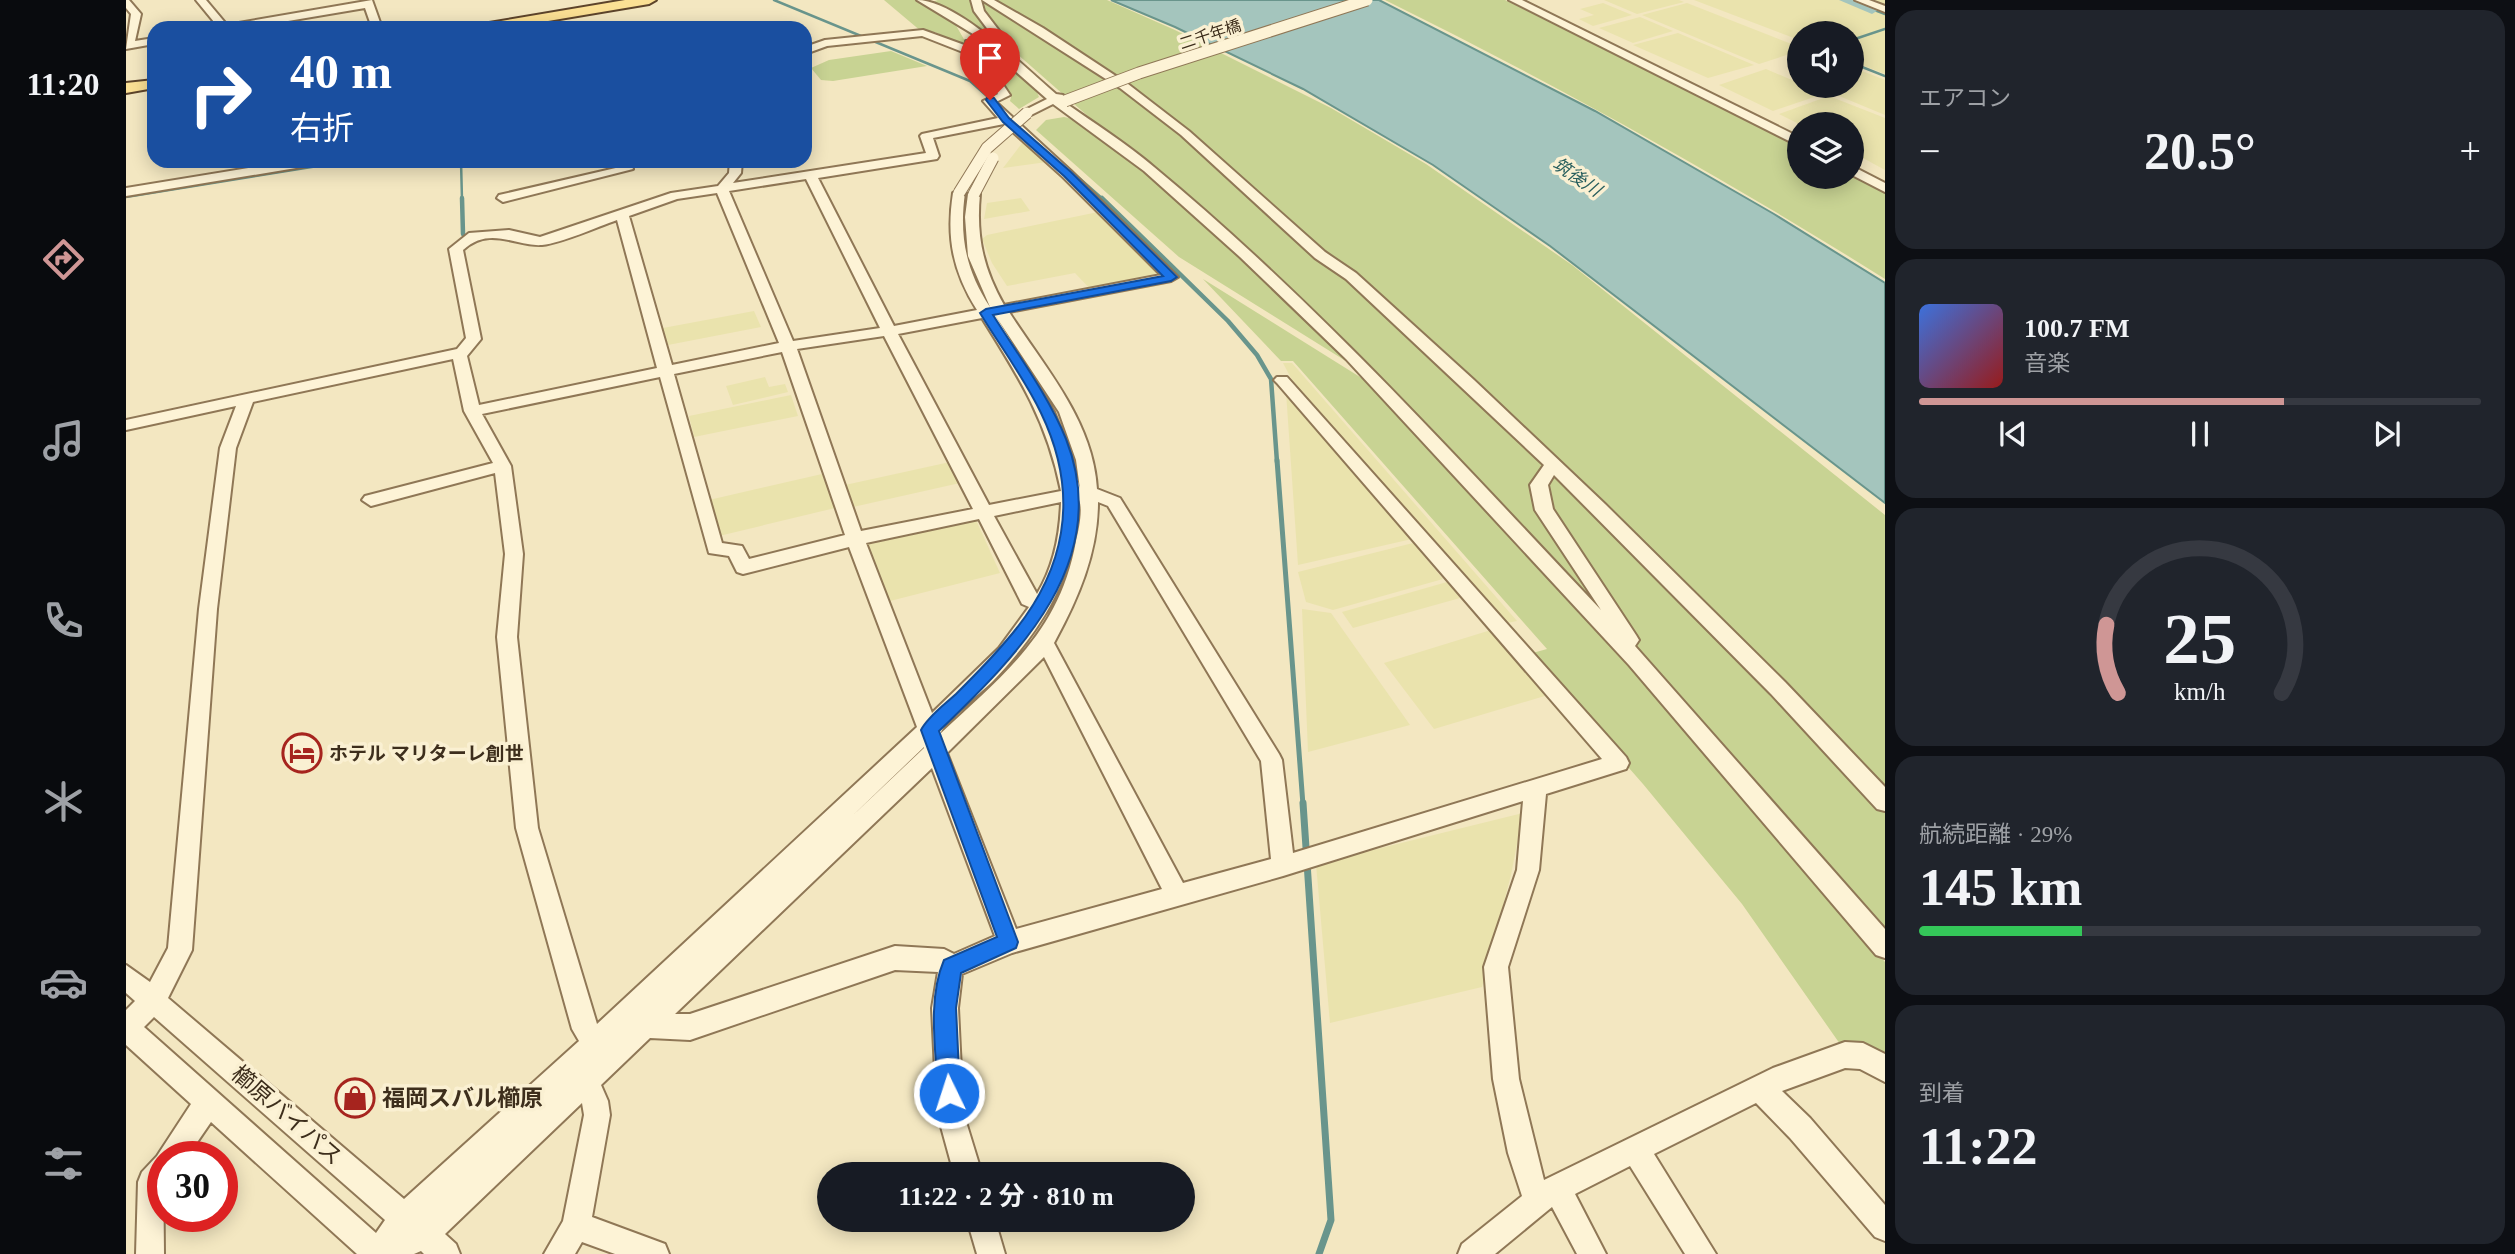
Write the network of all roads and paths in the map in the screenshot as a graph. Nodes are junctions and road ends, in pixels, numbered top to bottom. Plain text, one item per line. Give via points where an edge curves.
1 (201, 0) edge
2 (649, 0) edge
3 (922, 0) edge
4 (976, 0) edge
5 (987, 0) edge
6 (1350, 0) edge
7 (1367, 0) edge
8 (1514, 0) edge
9 (1542, 0) edge
10 (1860, 0) edge
11 (126, 2) edge
12 (368, 3) edge
13 (1885, 9) edge
14 (131, 15) edge
15 (220, 21) edge
16 (266, 21) edge
17 (374, 21) edge
18 (524, 21) edge
19 (958, 23) junction
20 (1571, 28) junction
21 (147, 42) edge
22 (128, 45) edge
23 (812, 48) edge
24 (977, 54) junction
25 (1012, 61) junction
26 (147, 85) edge
27 (126, 88) edge
28 (1060, 100) junction
29 (1006, 120) junction
30 (1787, 136) edge
31 (272, 168) edge
32 (626, 168) edge
33 (735, 168) edge
34 (811, 176) junction
35 (1864, 177) edge
36 (1885, 188) edge
37 (722, 189) junction
38 (126, 192) edge
39 (503, 198) dead end
40 (622, 215) junction
41 (993, 312) junction
42 (889, 331) junction
43 (788, 346) junction
44 (460, 355) junction
45 (667, 371) junction
46 (1282, 380) dead end
47 (246, 400) junction
48 (472, 411) junction
49 (126, 425) edge
50 (1553, 464) junction
51 (503, 466) junction
52 (1082, 494) junction
53 (371, 500) dead end
54 (984, 513) junction
55 (855, 539) junction
56 (1042, 605) junction
57 (1043, 644) junction
58 (1652, 679) junction
59 (933, 740) junction
60 (1535, 790) junction
61 (1885, 802) edge
62 (1299, 861) junction
63 (1177, 895) junction
64 (1009, 942) junction
65 (1885, 947) edge
66 (951, 967) junction
67 (126, 977) edge
68 (154, 1000) junction
69 (647, 1025) junction
70 (126, 1028) edge
71 (596, 1043) junction
72 (1885, 1069) edge
73 (586, 1083) junction
74 (1760, 1088) junction
75 (210, 1101) junction
76 (181, 1141) edge
77 (1635, 1150) junction
78 (965, 1162) edge
79 (1549, 1193) junction
80 (414, 1226) junction
81 (576, 1226) junction
82 (1885, 1227) edge
83 (151, 1232) edge
84 (985, 1232) edge
85 (150, 1254) edge
86 (379, 1254) edge
87 (446, 1254) edge
88 (558, 1254) edge
89 (655, 1254) edge
90 (991, 1254) edge
91 (1472, 1254) edge
92 (1592, 1254) edge
93 (1702, 1254) edge

1 - 15 street
2 - 18 main road
3 - 19 street
4 - 25 street via 979,11 1014,55
5 - 50 street via 1088,61 1185,134 1320,255 1351,276
6 - 28 street, 二千年橋, bridge via 1132,70
7 - 28 street, 二千年橋, bridge
8 - 20 street
9 - 20 street
10 - 13 street
11 - 14 street
12 - 16 street
12 - 17 street
14 - 22 street
19 - 24 street
19 - 25 street
20 - 30 street
21 - 22 street
23 - 24 street via 923,33
24 - 29 street via 1004,95 994,99
25 - 28 street
26 - 27 main road
28 - 41 street, bridge via 1031,116 966,194 970,244
28 - 58 street via 1148,168 1351,356
29 - 34 street via 926,136 933,156
29 - 41 street via 1171,277
31 - 38 street
32 - 39 street
33 - 37 street
34 - 37 street
34 - 42 street
35 - 36 street
37 - 40 street via 675,196
37 - 43 street
40 - 44 street via 541,241 509,234 470,237 456,249 474,339
40 - 45 street
41 - 42 street
41 - 52 street via 1065,410 1078,437
42 - 43 street
42 - 54 street
43 - 45 street
43 - 55 street
44 - 47 street
44 - 48 street
45 - 48 street
45 - 55 street via 715,548 736,551 743,567
46 - 60 street via 1618,763
47 - 49 street
47 - 68 street via 228,448 208,609 180,950
48 - 51 street
50 - 58 street via 1539,485 1544,510
50 - 61 street via 1778,688
51 - 53 street
51 - 71 street via 514,554 507,637 527,828 585,1029
52 - 54 street
52 - 56 street via 1057,576
52 - 57 street via 1089,522 1077,578
52 - 62 street via 1114,502 1271,760
54 - 55 street
54 - 56 street via 1029,599
55 - 59 street
56 - 59 street
57 - 59 street via 1005,685
57 - 63 street via 1052,653
58 - 65 street
59 - 64 street
59 - 69 street
59 - 71 street
60 - 62 street
60 - 79 street via 1528,870 1496,967 1506,1079 1522,1153 1532,1186
62 - 63 street
63 - 64 street
64 - 66 street
66 - 69 street via 944,961 895,958 690,1027
66 - 78 street via 945,1008 950,1112
67 - 68 street, 櫛原バイパス
68 - 70 street
68 - 80 street, 櫛原バイパス
69 - 73 street
70 - 75 street, 櫛原バイパス
71 - 80 street
72 - 74 street via 1863,1056 1845,1055
73 - 80 street
73 - 81 street via 597,1115
74 - 77 street
74 - 82 street
75 - 76 street
75 - 86 street, 櫛原バイパス
77 - 79 street
77 - 93 street
79 - 91 street
79 - 92 street
80 - 86 street
80 - 87 street, 櫛原バイパス
81 - 88 street
81 - 89 street
83 - 85 street
84 - 90 street

